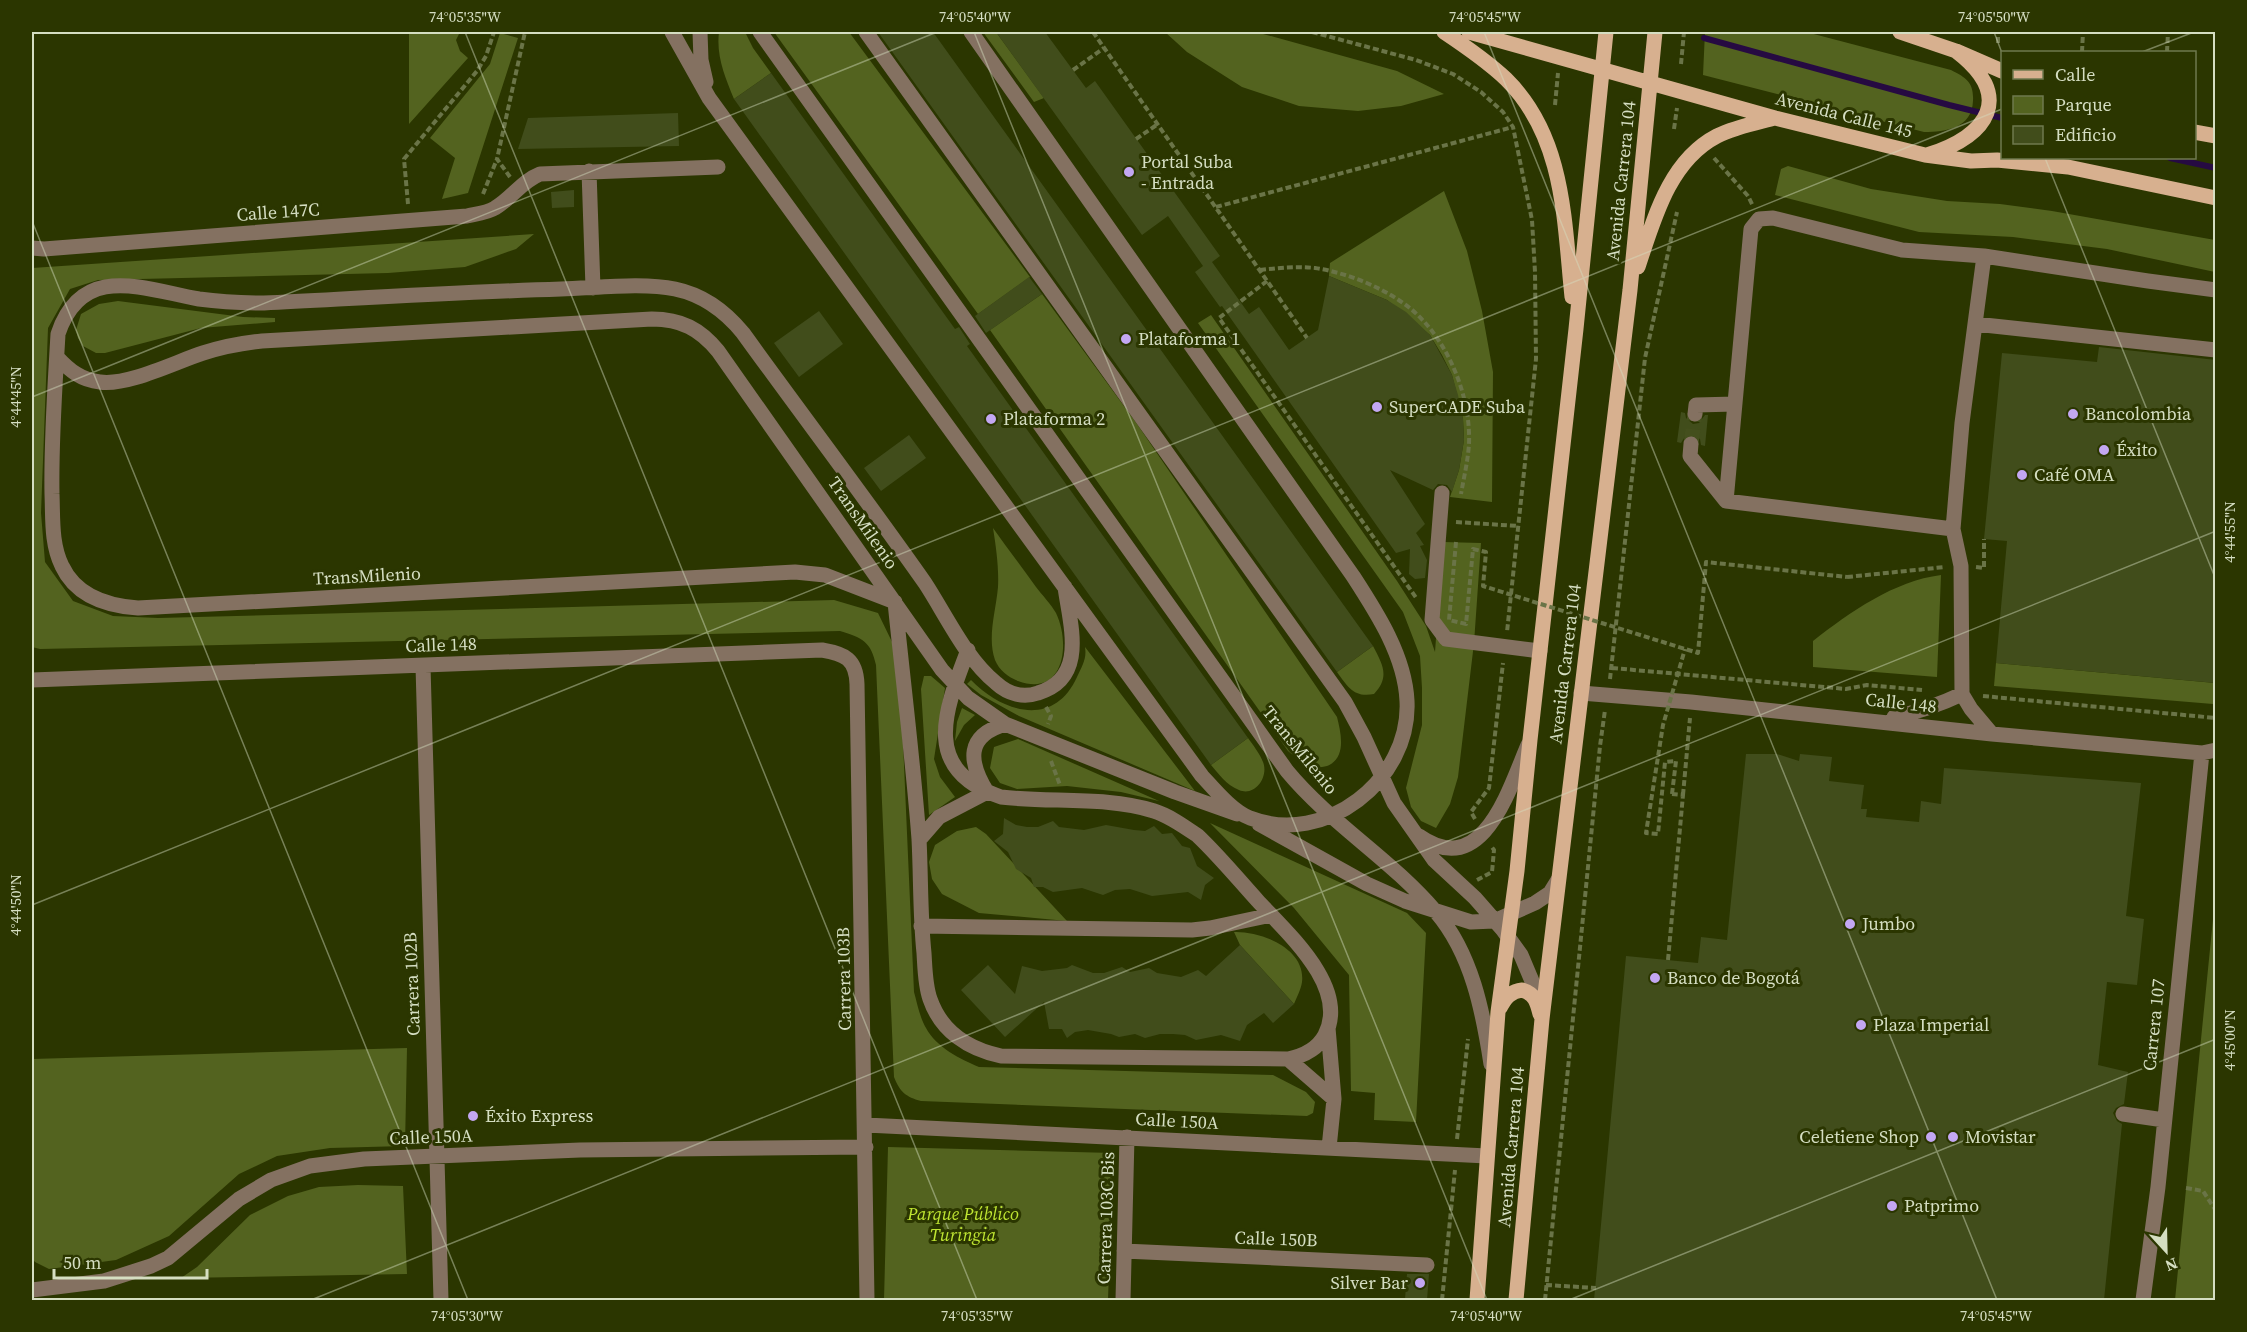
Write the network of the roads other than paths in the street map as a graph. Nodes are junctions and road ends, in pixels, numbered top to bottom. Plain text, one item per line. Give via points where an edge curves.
1 (672, 32) edge
2 (700, 32) edge
3 (760, 32) edge
4 (866, 32) edge
5 (971, 32) edge
6 (1444, 32) edge
7 (1469, 32) edge
8 (1606, 32) edge
9 (1655, 32) edge
10 (1900, 32) edge
11 (1956, 51) junction
12 (1602, 69) junction
13 (2001, 71) edge
14 (1650, 82) junction
15 (709, 98) junction
16 (1775, 118) junction
17 (2196, 132) edge
18 (2216, 136) edge
19 (1924, 155) junction
20 (718, 167) dead end
21 (589, 171) junction
22 (2216, 198) edge
23 (32, 248) edge
24 (1984, 256) junction
25 (592, 288) junction
26 (1630, 290) junction
27 (2216, 290) edge
28 (1975, 324) junction
29 (1576, 329) junction
30 (2216, 350) edge
31 (57, 357) junction
32 (1735, 404) junction
33 (1695, 414) dead end
34 (1691, 444) tunnel mouth
35 (1442, 494) dead end
36 (1726, 501) junction
37 (1953, 529) junction
38 (1065, 587) junction
39 (895, 603) junction
40 (968, 650) junction
41 (1540, 651) junction
42 (850, 660) joint
43 (423, 666) junction
44 (32, 680) edge
45 (955, 685) junction
46 (1581, 693) junction
47 (1962, 694) junction
48 (1878, 720) junction
49 (1005, 724) junction
50 (1992, 734) junction
51 (1530, 740) junction
52 (2209, 751) edge
53 (1382, 778) junction
54 (987, 792) junction
55 (1332, 817) junction
56 (1249, 818) junction
57 (1412, 831) junction
58 (919, 840) junction
59 (1558, 880) junction
60 (1436, 912) junction
61 (1511, 914) junction
62 (1270, 915) junction
63 (1494, 921) junction
64 (921, 926) junction
65 (1508, 937) junction
66 (1498, 1012) junction
67 (1542, 1019) junction
68 (1328, 1028) junction
69 (1288, 1059) junction
70 (1493, 1073) junction
71 (1334, 1099) junction
72 (2123, 1114) dead end
73 (2164, 1120) junction
74 (866, 1125) junction
75 (1127, 1137) junction
76 (866, 1147) junction
77 (1329, 1148) junction
78 (437, 1156) junction
79 (1487, 1156) junction
80 (1124, 1251) junction
81 (1427, 1264) dead end
82 (32, 1290) edge
83 (441, 1300) edge
84 (867, 1300) edge
85 (1123, 1300) edge
86 (1478, 1300) edge
87 (1516, 1300) edge
88 (2143, 1300) edge

1 - 15 street, TransMilenio
2 - 15 street, TransMilenio
3 - 55 street, TransMilenio via 1263,738 1308,796
4 - 53 street via 1327,676 1365,737
5 - 53 street, TransMilenio via 1378,615 1403,674 1407,701 1401,744
6 - 29 main road via 1506,80 1545,134 1560,186
7 - 12 main road, Avenida Calle 145
8 - 12 main road, Avenida Carrera 104
9 - 14 main road, Avenida Carrera 104
10 - 11 main road
11 - 13 main road
11 - 19 main road via 1981,74 1987,87 1985,118 1968,136
12 - 14 main road, Avenida Calle 145
12 - 29 main road, Avenida Carrera 104
14 - 16 main road, Avenida Calle 145
14 - 26 main road, Avenida Carrera 104
15 - 38 street, TransMilenio
16 - 19 main road, Avenida Calle 145
16 - 26 main road via 1718,136 1700,147 1674,176
17 - 18 main road
19 - 22 main road, Avenida Calle 145 via 2068,167
20 - 21 street
21 - 23 street, Calle 147C via 528,178 493,210 467,216
21 - 25 street
24 - 27 street
24 - 28 street
24 - 32 street via 1902,250 1773,218 1759,219 1750,229
25 - 31 street, TransMilenio via 254,303 216,301 121,284 103,286 71,305 58,334
25 - 40 street, TransMilenio via 674,288 706,300 733,321 925,584
26 - 46 main road, Avenida Carrera 104
28 - 30 street
28 - 37 street
29 - 41 main road, Avenida Carrera 104
31 - 39 street, TransMilenio via 87,380 102,383 213,350 262,340 652,319 680,322 706,337 718,351
31 - 39 street, TransMilenio via 52,469 56,552 71,580 84,592 117,606 138,608 795,572 844,580
32 - 33 street via 1696,405
32 - 36 street
34 - 36 street via 1690,456
35 - 41 street via 1432,620 1446,639
36 - 37 street
37 - 47 street via 1961,566
38 - 40 street, TransMilenio via 1073,649 1071,664 1051,688 1027,695 1005,690 986,674
38 - 56 street, TransMilenio via 1202,776
39 - 45 street, TransMilenio
39 - 58 street, TransMilenio
40 - 45 street
41 - 51 main road, Avenida Carrera 104
42 - 43 street, Calle 148 via 822,650
42 - 74 street, Carrera 103B via 857,684
43 - 44 street, Calle 148
43 - 78 street, Carrera 102B
45 - 49 street, TransMilenio
45 - 54 street via 945,745 958,773
46 - 48 street, Calle 148
46 - 59 main road, Avenida Carrera 104
47 - 48 street via 1915,713
47 - 50 street
48 - 50 street, Calle 148
49 - 54 street via 990,728 975,747 974,766
49 - 56 street, TransMilenio
50 - 52 street, Calle 148
51 - 57 street via 1497,815 1484,834 1461,847 1447,849
51 - 61 main road, Avenida Carrera 104
52 - 73 street, Carrera 107
53 - 55 street, TransMilenio via 1369,792
53 - 57 street
54 - 58 street via 939,817
54 - 62 street via 1017,799 1122,805 1155,811 1198,836
55 - 56 street, TransMilenio via 1299,825
55 - 60 street, TransMilenio
56 - 60 street, TransMilenio via 1367,884
57 - 63 street
58 - 64 street, TransMilenio
59 - 61 street, TransMilenio via 1545,897
59 - 67 main road, Avenida Carrera 104
60 - 63 street, TransMilenio via 1471,922
60 - 70 street, TransMilenio via 1469,970
61 - 63 street, TransMilenio
61 - 65 main road, Avenida Carrera 104
62 - 64 street via 1192,930
62 - 68 street via 1301,948 1327,989
63 - 65 street
64 - 69 street, TransMilenio via 933,1006 948,1030 982,1052 1001,1056
65 - 66 main road, Avenida Carrera 104
65 - 67 street via 1529,970
66 - 67 main road via 1505,999 1522,990 1536,999
66 - 70 main road, Avenida Carrera 104
67 - 87 main road, Avenida Carrera 104
68 - 69 street, TransMilenio via 1312,1050
68 - 71 street
69 - 71 street
70 - 79 main road, Avenida Carrera 104
71 - 77 street
72 - 73 street
73 - 88 street, Carrera 107
74 - 75 street, Calle 150A
74 - 76 street, Carrera 103B
75 - 77 street, Calle 150A
75 - 80 street, Carrera 103C Bis
76 - 78 street, Calle 150A
76 - 84 street, Carrera 103B
77 - 79 street, Calle 150A
78 - 82 street, Calle 150A via 310,1166 272,1180 239,1199 168,1258 151,1266 104,1281
78 - 83 street, Carrera 102B
79 - 86 main road, Avenida Carrera 104
80 - 81 street, Calle 150B
80 - 85 street, Carrera 103C Bis

